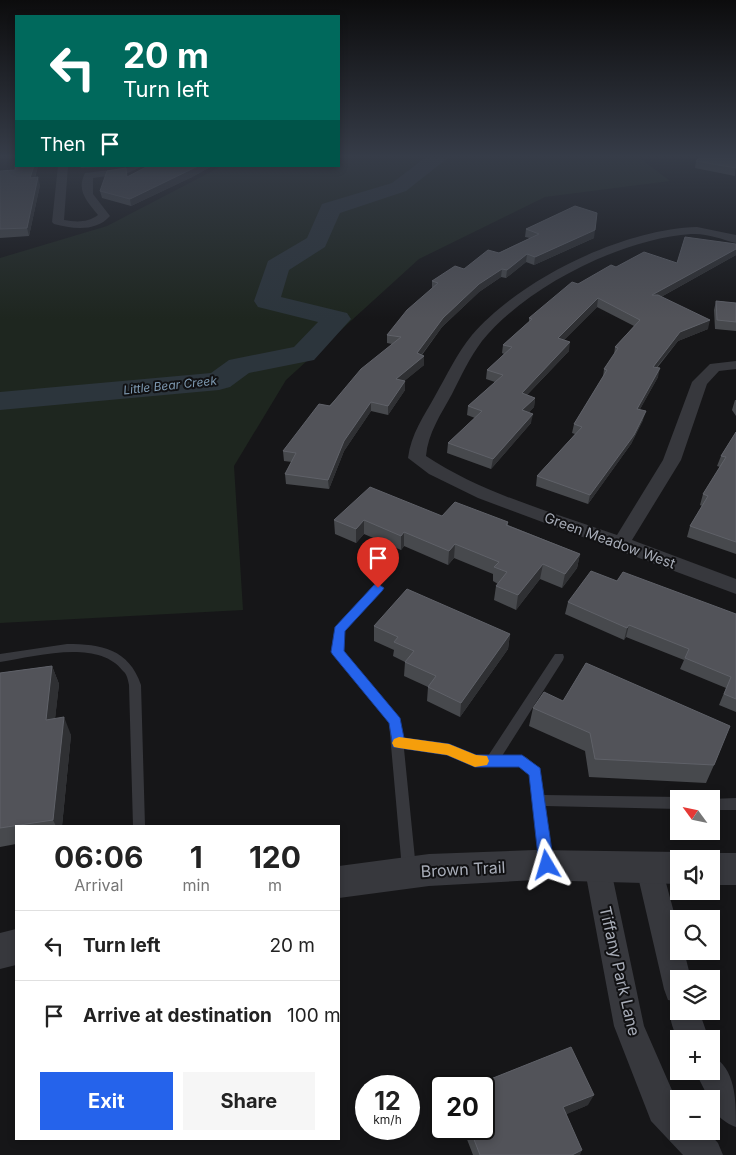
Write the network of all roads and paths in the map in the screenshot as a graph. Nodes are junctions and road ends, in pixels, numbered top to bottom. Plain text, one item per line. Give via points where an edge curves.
1 (61, 211) edge
2 (99, 211) edge
3 (736, 239) edge
4 (736, 364) edge
5 (621, 543) junction
6 (378, 588) dead end
7 (736, 588) edge
8 (559, 657) dead end
9 (0, 658) edge
10 (398, 743) junction
11 (493, 760) junction
12 (539, 800) junction
13 (670, 803) edge
14 (720, 804) edge
15 (736, 804) edge
16 (139, 825) edge
17 (547, 865) junction
18 (596, 865) junction
19 (664, 868) edge
20 (720, 869) edge
21 (736, 869) edge
22 (410, 873) junction
23 (340, 882) edge
24 (15, 947) edge
25 (0, 951) edge
26 (677, 970) edge
27 (716, 1080) edge
28 (736, 1111) edge
29 (670, 1116) edge
30 (692, 1140) edge
31 (706, 1155) edge

1 - 2 street via 58,222 73,226 96,223 104,216
3 - 5 street, Green Meadow West via 693,231 659,235 543,282 495,318 470,348 418,440 417,458 424,464 484,494
4 - 5 street via 715,367 700,382 672,460
5 - 7 street, Green Meadow West
6 - 10 lane via 339,630 338,652 395,722
8 - 11 lane
9 - 16 lane via 86,648 109,654 128,668 135,685
10 - 11 lane via 449,749 475,761
10 - 22 lane
11 - 12 lane via 522,761 535,772
12 - 13 lane
12 - 17 lane
14 - 15 lane
17 - 18 street, Brown Trail
17 - 22 street, Brown Trail
18 - 19 street, Brown Trail
18 - 29 street, Tiffany Park Lane via 629,1026 663,1109
19 - 26 street
20 - 21 street
22 - 23 street, Brown Trail
24 - 25 street
27 - 28 street
30 - 31 street

